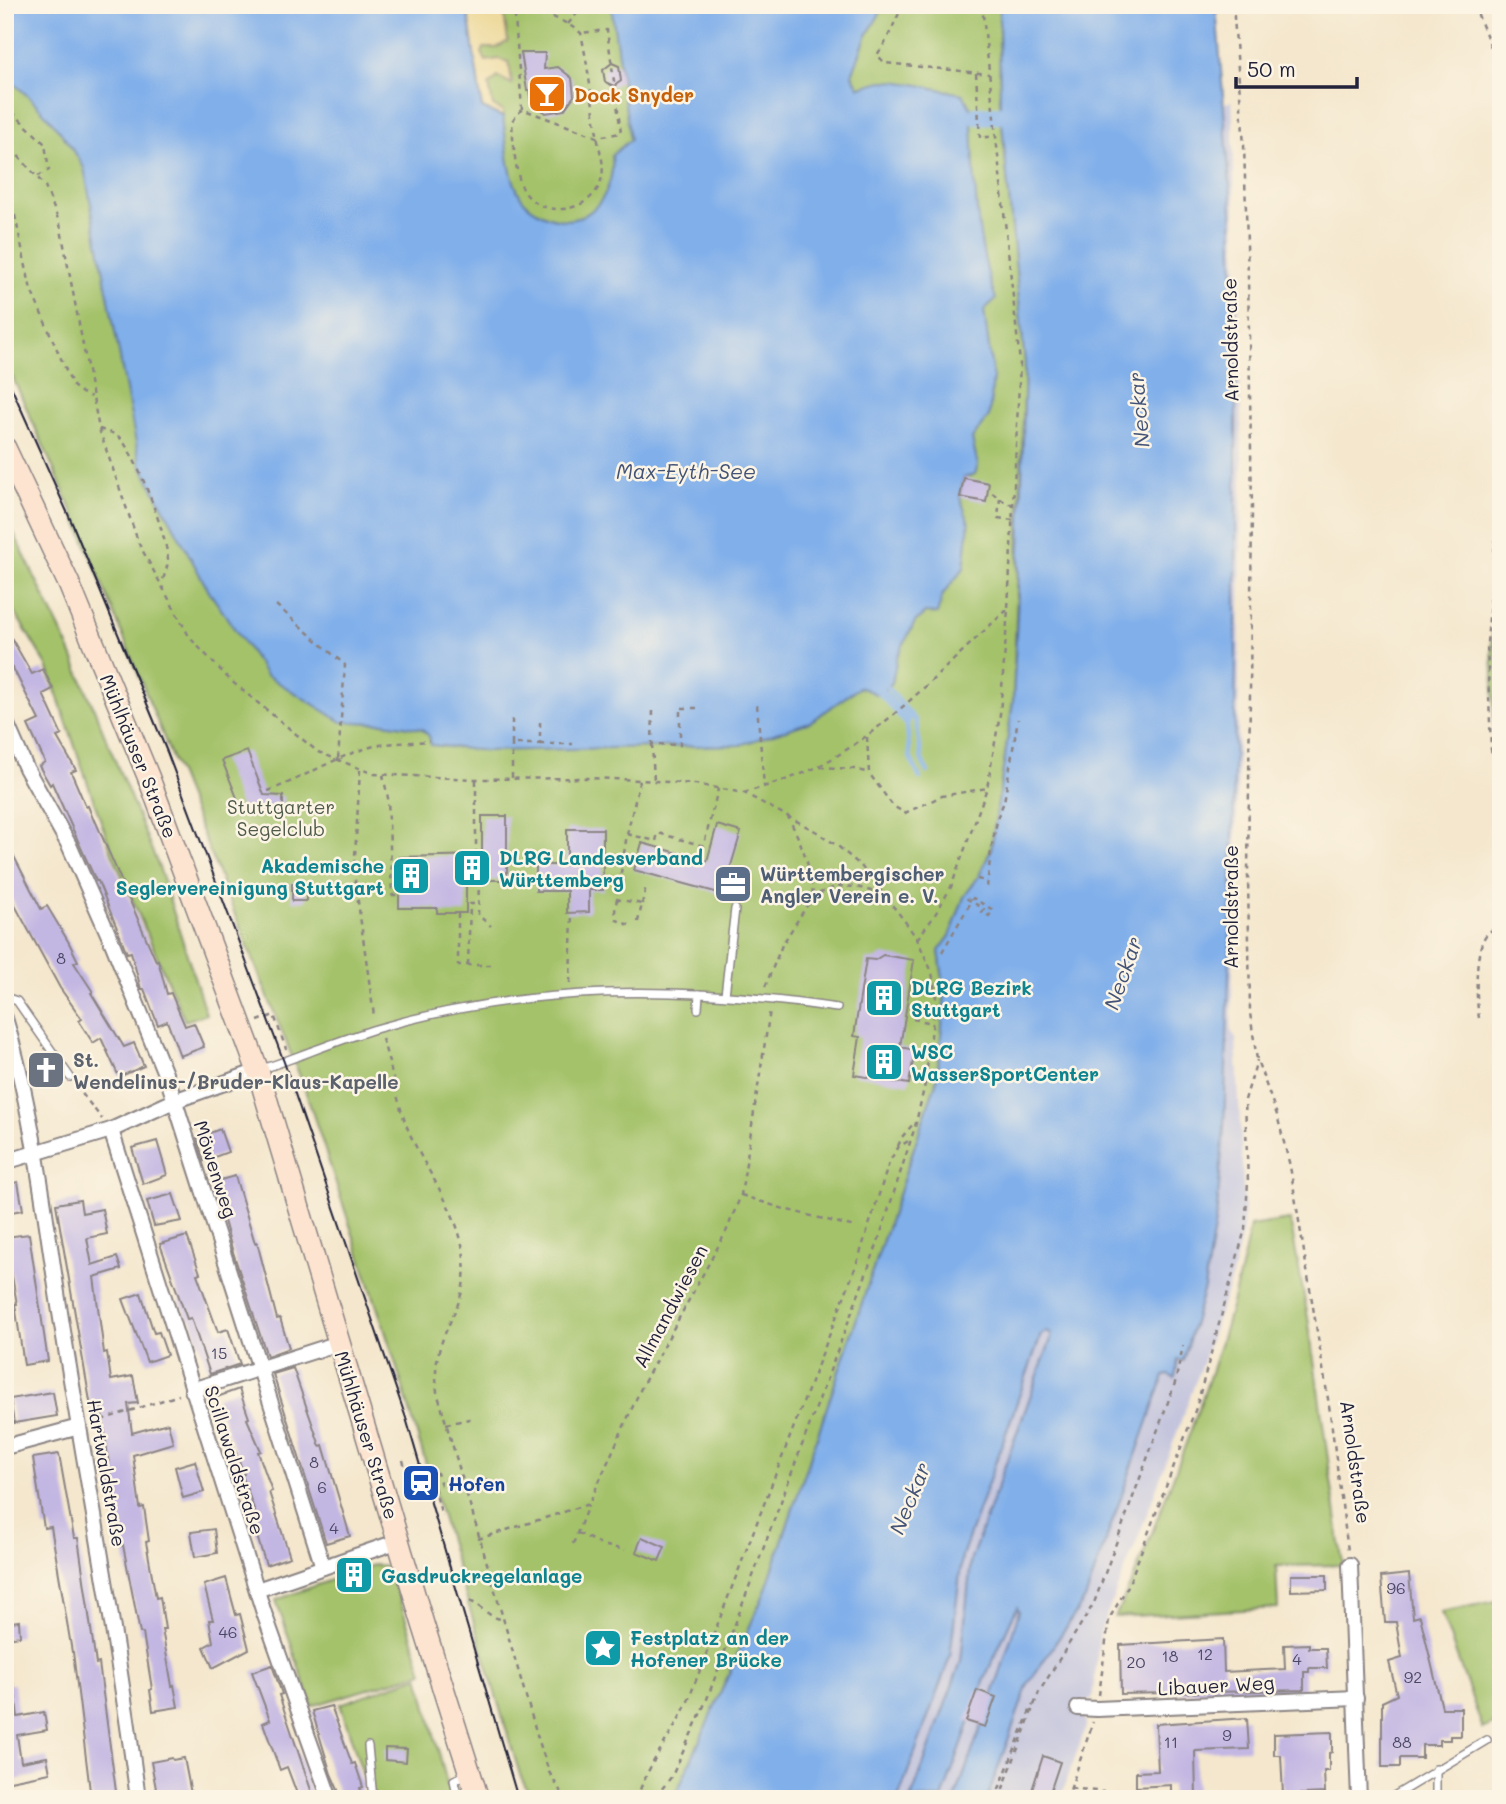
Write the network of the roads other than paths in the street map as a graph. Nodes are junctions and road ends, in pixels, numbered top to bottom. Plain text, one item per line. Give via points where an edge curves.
1 (5, 448) edge
2 (5, 720) edge
3 (735, 909) dead end
4 (699, 994) junction
5 (725, 995) junction
6 (5, 997) edge
7 (836, 1008) dead end
8 (698, 1009) dead end
9 (5, 1018) edge
10 (258, 1071) junction
11 (69, 1077) road end
12 (174, 1101) junction
13 (111, 1130) junction
14 (36, 1153) junction
15 (5, 1163) edge
16 (339, 1343) junction
17 (260, 1369) junction
18 (192, 1390) junction
19 (79, 1427) junction
20 (5, 1447) edge
21 (399, 1541) junction
22 (1350, 1564) road end
23 (323, 1567) junction
24 (257, 1590) junction
25 (1356, 1698) junction
26 (1078, 1708) dead end
27 (1488, 1740) dead end
28 (368, 1746) dead end
29 (1436, 1769) junction
30 (470, 1773) junction
31 (138, 1799) edge
32 (330, 1799) edge
33 (373, 1799) edge
34 (458, 1799) edge
35 (478, 1799) edge
36 (1359, 1799) edge
37 (1389, 1799) edge
38 (1436, 1799) edge

1 - 10 main road, Mühlhäuser Straße via 69,584 148,776
2 - 12 street, Möwenweg via 97,908
3 - 5 lane
4 - 5 lane
4 - 8 lane
4 - 10 lane via 651,990 512,1000 377,1028
5 - 7 lane
6 - 11 lane via 17,1001
9 - 14 street, Hartwaldstraße
10 - 12 street
10 - 16 main road, Mühlhäuser Straße
12 - 13 street
12 - 17 street, Möwenweg
13 - 14 street
13 - 18 street, Scillawaldstraße
14 - 15 street
14 - 19 street, Hartwaldstraße
16 - 17 street
16 - 21 main road, Mühlhäuser Straße
17 - 18 street
17 - 23 street, Möwenweg
18 - 24 street, Scillawaldstraße
19 - 20 street
19 - 31 street, Hartwaldstraße
21 - 23 street
21 - 30 main road, Mühlhäuser Straße
22 - 25 street
23 - 24 street
24 - 32 street, Scillawaldstraße
25 - 26 street, Libauer Weg
25 - 36 street
27 - 29 lane
28 - 33 lane
29 - 37 lane
29 - 38 lane
30 - 34 lane via 454,1780
30 - 35 main road, Mühlhäuser Straße

